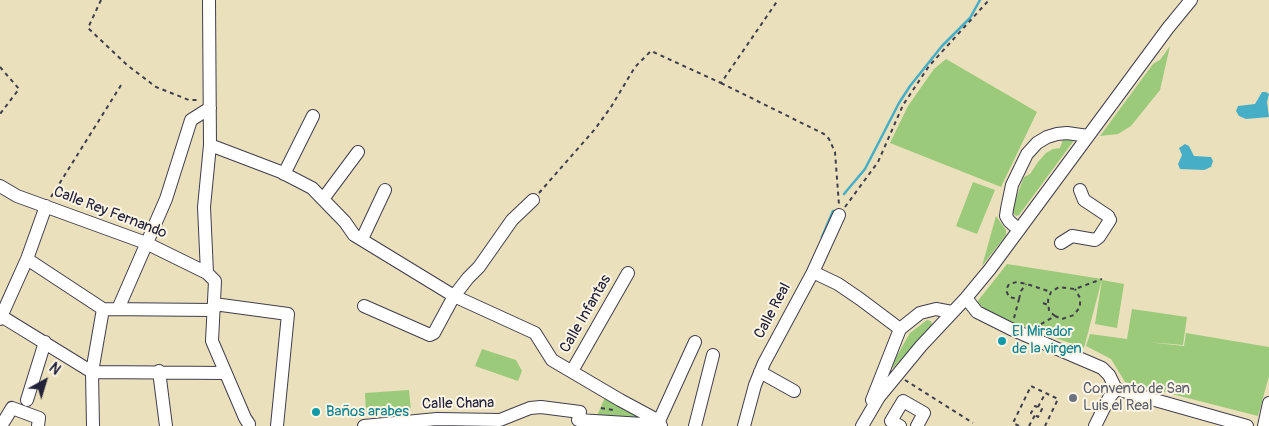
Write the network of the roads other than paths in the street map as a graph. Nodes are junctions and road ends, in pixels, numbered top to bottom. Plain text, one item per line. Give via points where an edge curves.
1 (209, 0) edge
2 (1184, 0) edge
3 (1191, 0) edge
4 (1168, 28) junction
5 (210, 105) junction
6 (313, 116) dead end
7 (1088, 136) junction
8 (210, 145) junction
9 (358, 152) dead end
10 (284, 174) junction
11 (0, 186) edge
12 (385, 190) dead end
13 (1080, 190) dead end
14 (323, 199) junction
15 (533, 200) road end
16 (46, 206) junction
17 (840, 215) road end
18 (1019, 230) junction
19 (362, 239) junction
20 (146, 243) junction
21 (1061, 243) dead end
22 (27, 259) junction
23 (813, 272) junction
24 (207, 273) junction
25 (628, 273) dead end
26 (454, 296) junction
27 (966, 298) junction
28 (364, 306) dead end
29 (214, 307) junction
30 (103, 309) junction
31 (118, 309) junction
32 (952, 312) junction
33 (1, 318) edge
34 (900, 329) junction
35 (45, 342) junction
36 (695, 342) dead end
37 (714, 355) dead end
38 (572, 371) junction
39 (92, 372) junction
40 (159, 372) junction
41 (760, 372) junction
42 (225, 373) junction
43 (1116, 389) junction
44 (794, 391) dead end
45 (28, 400) dead end
46 (1269, 403) edge
47 (577, 423) edge
48 (660, 424) edge
49 (863, 424) edge
50 (249, 425) edge
51 (1, 426) edge
52 (38, 426) edge
53 (93, 426) edge
54 (166, 426) edge
55 (277, 426) edge
56 (364, 426) edge
57 (642, 426) edge
58 (695, 426) edge
59 (744, 426) edge
60 (900, 426) edge
61 (917, 426) edge
62 (1095, 426) edge
63 (1247, 426) edge
64 (1264, 426) edge

1 - 5 street
2 - 4 street
3 - 4 street
4 - 7 street
5 - 8 street
5 - 20 street via 191,120 166,199
6 - 10 street
7 - 18 street
7 - 18 street via 1057,134 1047,137 1027,154 1012,185 1006,209 1009,221
8 - 10 street, Calle Infantas
8 - 24 street via 204,207
9 - 14 street
10 - 14 street, Calle Infantas via 312,188
11 - 16 street, Calle Rey Fernando
12 - 19 street
13 - 21 street via 1084,200 1110,220 1095,240 1072,236
14 - 19 street, Calle Infantas via 354,235
15 - 26 street via 512,220
16 - 20 street, Calle Rey Fernando
16 - 22 street
17 - 23 street, Calle Real
18 - 27 street
19 - 26 street, Calle Infantas
20 - 24 street, Calle Rey Fernando
20 - 31 street
22 - 30 street
22 - 33 street
23 - 34 street via 860,298
23 - 41 street, Calle Real
24 - 29 street via 214,281
25 - 38 street, Calle Infantas
26 - 28 street via 430,335
26 - 38 street, Calle Infantas via 535,333 552,360
27 - 32 street
27 - 43 street via 977,312 1102,368
29 - 31 street
29 - 42 street via 212,342
29 - 55 street via 288,314
30 - 31 street
30 - 39 street
32 - 34 street via 936,309 920,313
32 - 49 street via 884,391
33 - 35 street
34 - 49 street
35 - 39 street
35 - 45 street
36 - 48 street
37 - 58 street
38 - 48 street, Calle Infantas
39 - 40 street
39 - 53 street
40 - 42 street
40 - 54 street
41 - 44 street
41 - 59 street, Calle Real
42 - 50 street
43 - 62 street
43 - 63 street
46 - 64 street
47 - 56 street, Calle Chana via 580,412 541,407 500,420 437,419
47 - 57 street, Calle Chana via 595,421
48 - 57 street, Calle Chana
51 - 52 street via 12,408 39,418
60 - 61 street via 891,421 903,401 924,413

